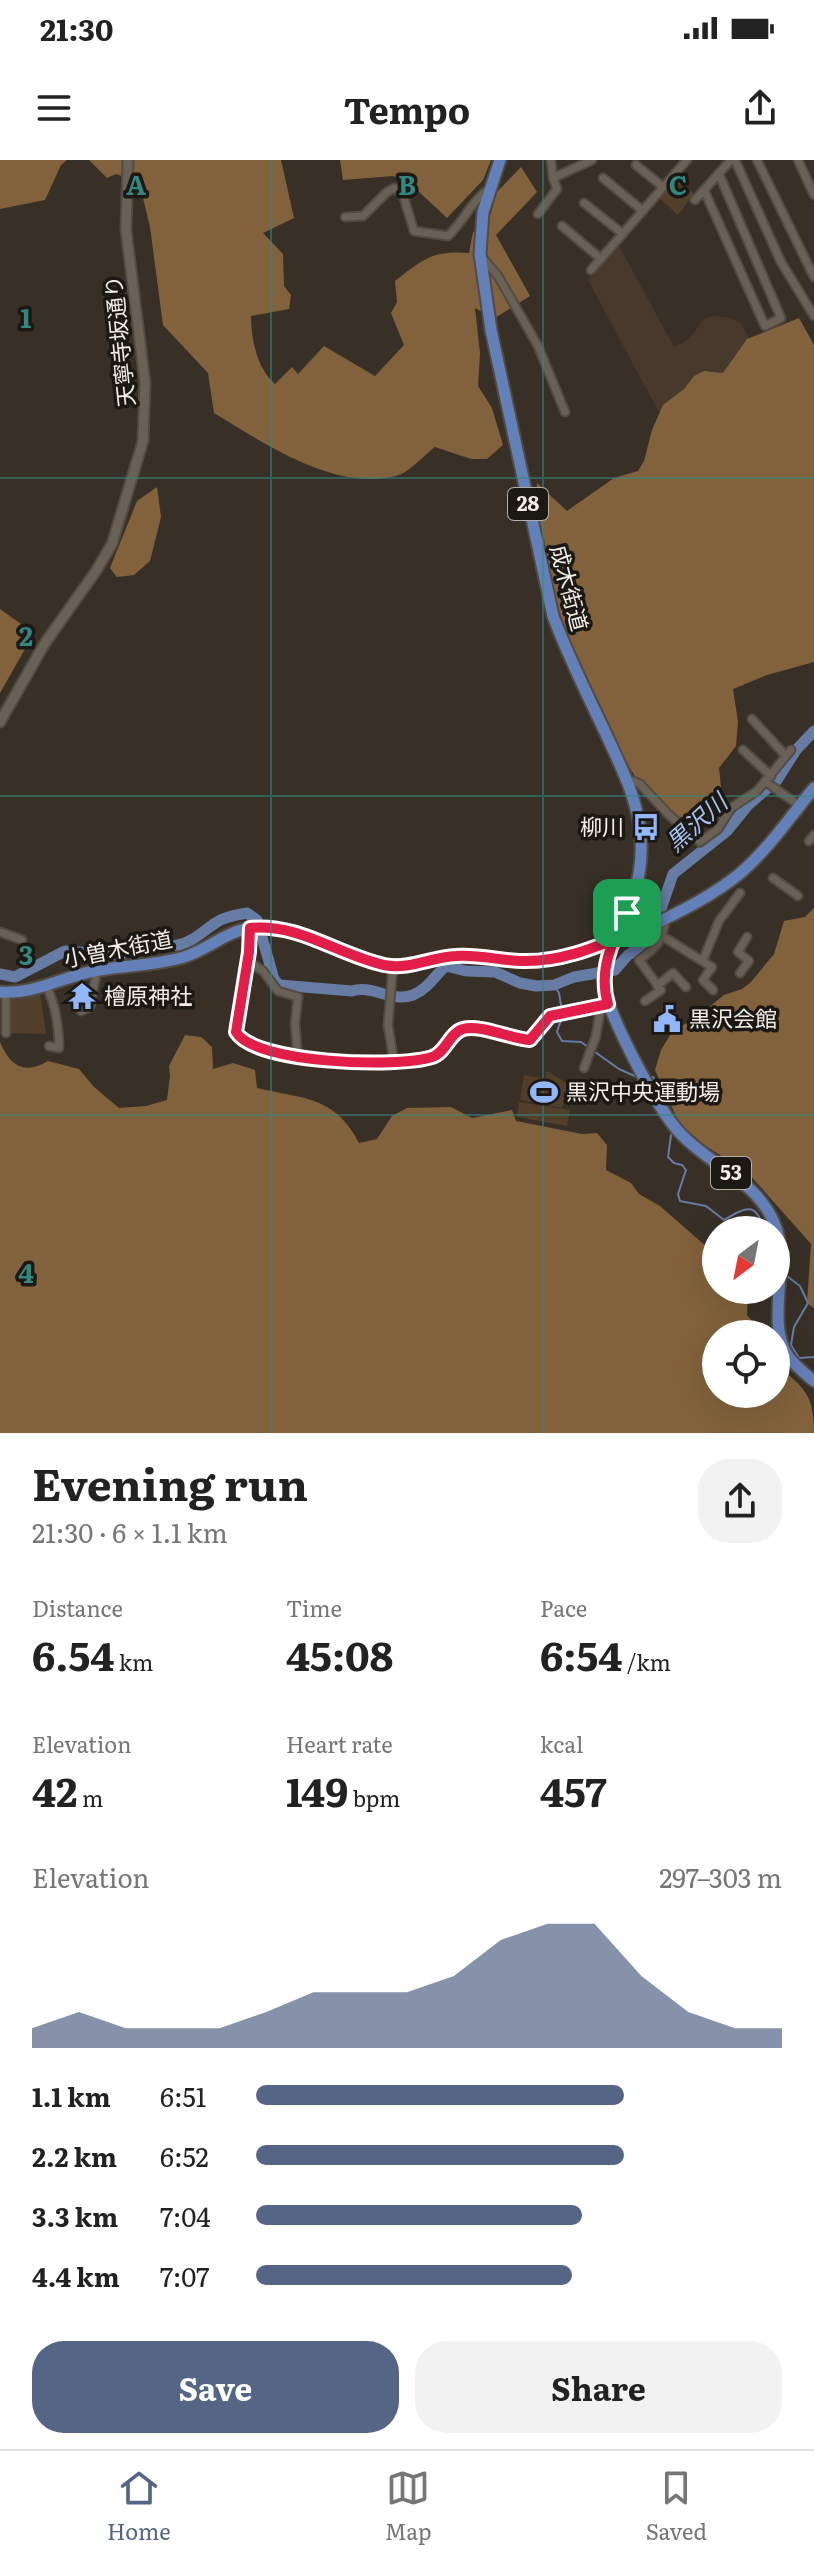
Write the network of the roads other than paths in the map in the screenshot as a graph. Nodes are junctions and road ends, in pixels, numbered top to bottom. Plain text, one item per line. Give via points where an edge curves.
1 (128, 160) edge
2 (500, 160) edge
3 (551, 160) edge
4 (592, 160) edge
5 (733, 160) edge
6 (757, 160) edge
7 (798, 160) edge
8 (681, 162) edge
9 (636, 165) dead end
10 (719, 174) junction
11 (553, 178) junction
12 (603, 178) dead end
13 (663, 187) junction
14 (490, 188) junction
15 (704, 190) junction
16 (814, 195) edge
17 (695, 200) dead end
18 (584, 203) dead end
19 (643, 211) junction
20 (538, 214) dead end
21 (345, 217) dead end
22 (562, 226) dead end
23 (623, 234) junction
24 (480, 254) junction
25 (601, 259) junction
26 (591, 270) dead end
27 (814, 277) edge
28 (814, 316) edge
29 (565, 412) dead end
30 (752, 719) dead end
31 (0, 722) edge
32 (743, 750) dead end
33 (626, 778) junction
34 (770, 782) junction
35 (814, 788) edge
36 (800, 806) junction
37 (773, 878) dead end
38 (740, 893) dead end
39 (798, 896) dead end
40 (627, 913) junction
41 (661, 920) junction
42 (255, 928) junction
43 (640, 929) junction
44 (0, 932) edge
45 (662, 936) junction
46 (747, 937) dead end
47 (22, 940) dead end
48 (611, 942) junction
49 (703, 960) junction
50 (248, 961) junction
51 (393, 966) junction
52 (97, 970) junction
53 (740, 973) dead end
54 (46, 985) junction
55 (657, 986) junction
56 (686, 987) dead end
57 (713, 990) dead end
58 (3, 992) edge
59 (645, 1001) dead end
60 (605, 1005) junction
61 (81, 1011) dead end
62 (6, 1033) dead end
63 (49, 1046) dead end
64 (298, 1059) junction
65 (394, 1062) junction
66 (584, 1068) dead end
67 (814, 1381) edge

1 - 31 street, 天寧寺坂通り via 126,230 145,382 143,441 112,544
2 - 14 main road, 成木街道 / 28
3 - 11 street
4 - 11 street
5 - 10 street
5 - 28 street via 781,262
6 - 27 street
7 - 16 street
8 - 13 street
9 - 13 street
10 - 15 street
10 - 15 street via 781,318 765,326
11 - 20 street via 557,189
12 - 19 street
13 - 19 street
14 - 21 street via 448,236 414,231 403,195 394,188 363,216
14 - 24 main road, 成木街道 / 28
15 - 17 street
18 - 23 street
19 - 23 street
22 - 25 street
23 - 25 street
24 - 29 street via 538,346
24 - 33 main road, 成木街道 / 28 via 491,330 553,616
25 - 26 street
30 - 34 street via 788,753
32 - 34 street
33 - 34 street via 640,784 700,842 718,829 731,808
33 - 40 main road, 成木街道 / 28 via 641,839 639,873
34 - 36 street
35 - 36 main road
36 - 41 main road via 739,874
37 - 39 street
38 - 49 street via 719,921
40 - 43 main road
40 - 48 main road, 成木街道 / 28
41 - 43 main road
41 - 45 street
42 - 50 street
42 - 51 main road via 291,930
42 - 52 main road, 小曽木街道 via 228,934 181,958
43 - 48 main road
44 - 47 street
45 - 49 street
45 - 55 street via 639,960
46 - 53 street via 738,952 749,961
48 - 51 main road via 544,960 460,955
48 - 60 main road, 成木街道 / 53
49 - 57 street via 712,967 703,980
50 - 64 street via 278,991 298,997
50 - 64 street via 238,1036
51 - 65 street via 388,1031
52 - 54 main road, 小曽木街道
52 - 61 street via 90,1007
54 - 58 main road, 小曽木街道
54 - 63 street via 59,1026 59,1048
55 - 56 street via 673,973
55 - 59 street via 661,990
58 - 62 street
60 - 65 street via 550,1016 530,1040 467,1028 433,1057
60 - 66 street
60 - 67 main road, 53 via 674,1126 747,1186 770,1214 781,1252 781,1340 792,1361
64 - 65 street

